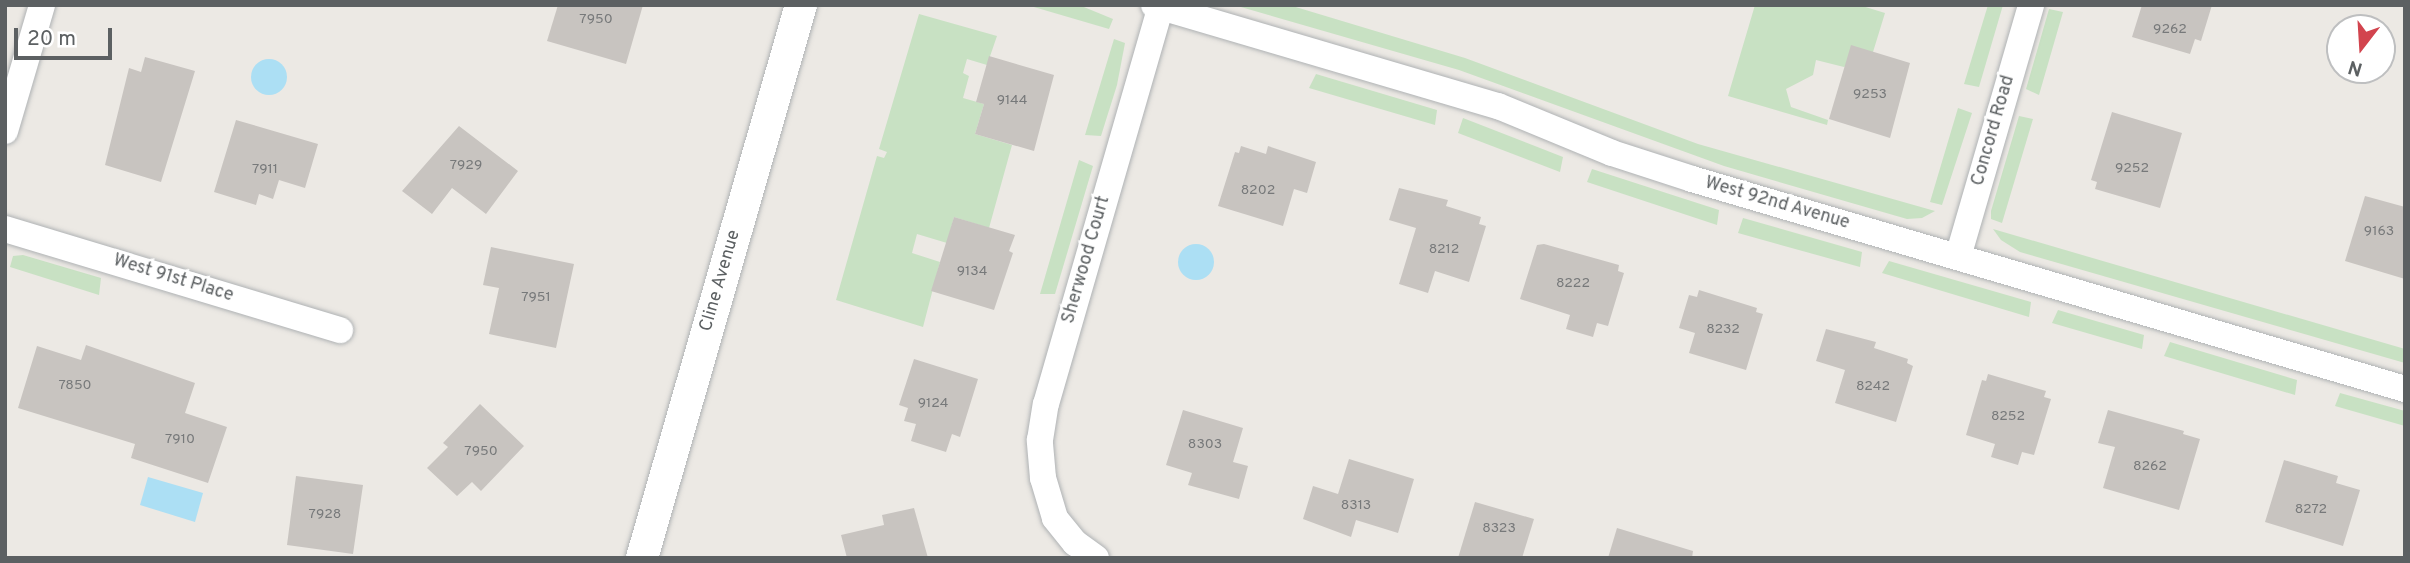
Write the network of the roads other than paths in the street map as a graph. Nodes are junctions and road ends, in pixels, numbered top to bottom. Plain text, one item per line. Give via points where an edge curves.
1 (42, 5) edge
2 (801, 5) edge
3 (2031, 5) edge
4 (1159, 6) edge
5 (5, 131) edge
6 (5, 229) edge
7 (1958, 257) junction
8 (340, 330) dead end
9 (2405, 389) edge
10 (642, 558) edge
11 (1096, 558) edge

1 - 5 street
2 - 10 street, Cline Avenue
3 - 7 street, Concord Road
4 - 7 street, West 92nd Avenue via 1498,106 1612,153
4 - 11 street, Sherwood Court via 1046,404 1040,440 1043,478 1055,518 1074,543
6 - 8 street, West 91st Place
7 - 9 street, West 92nd Avenue

